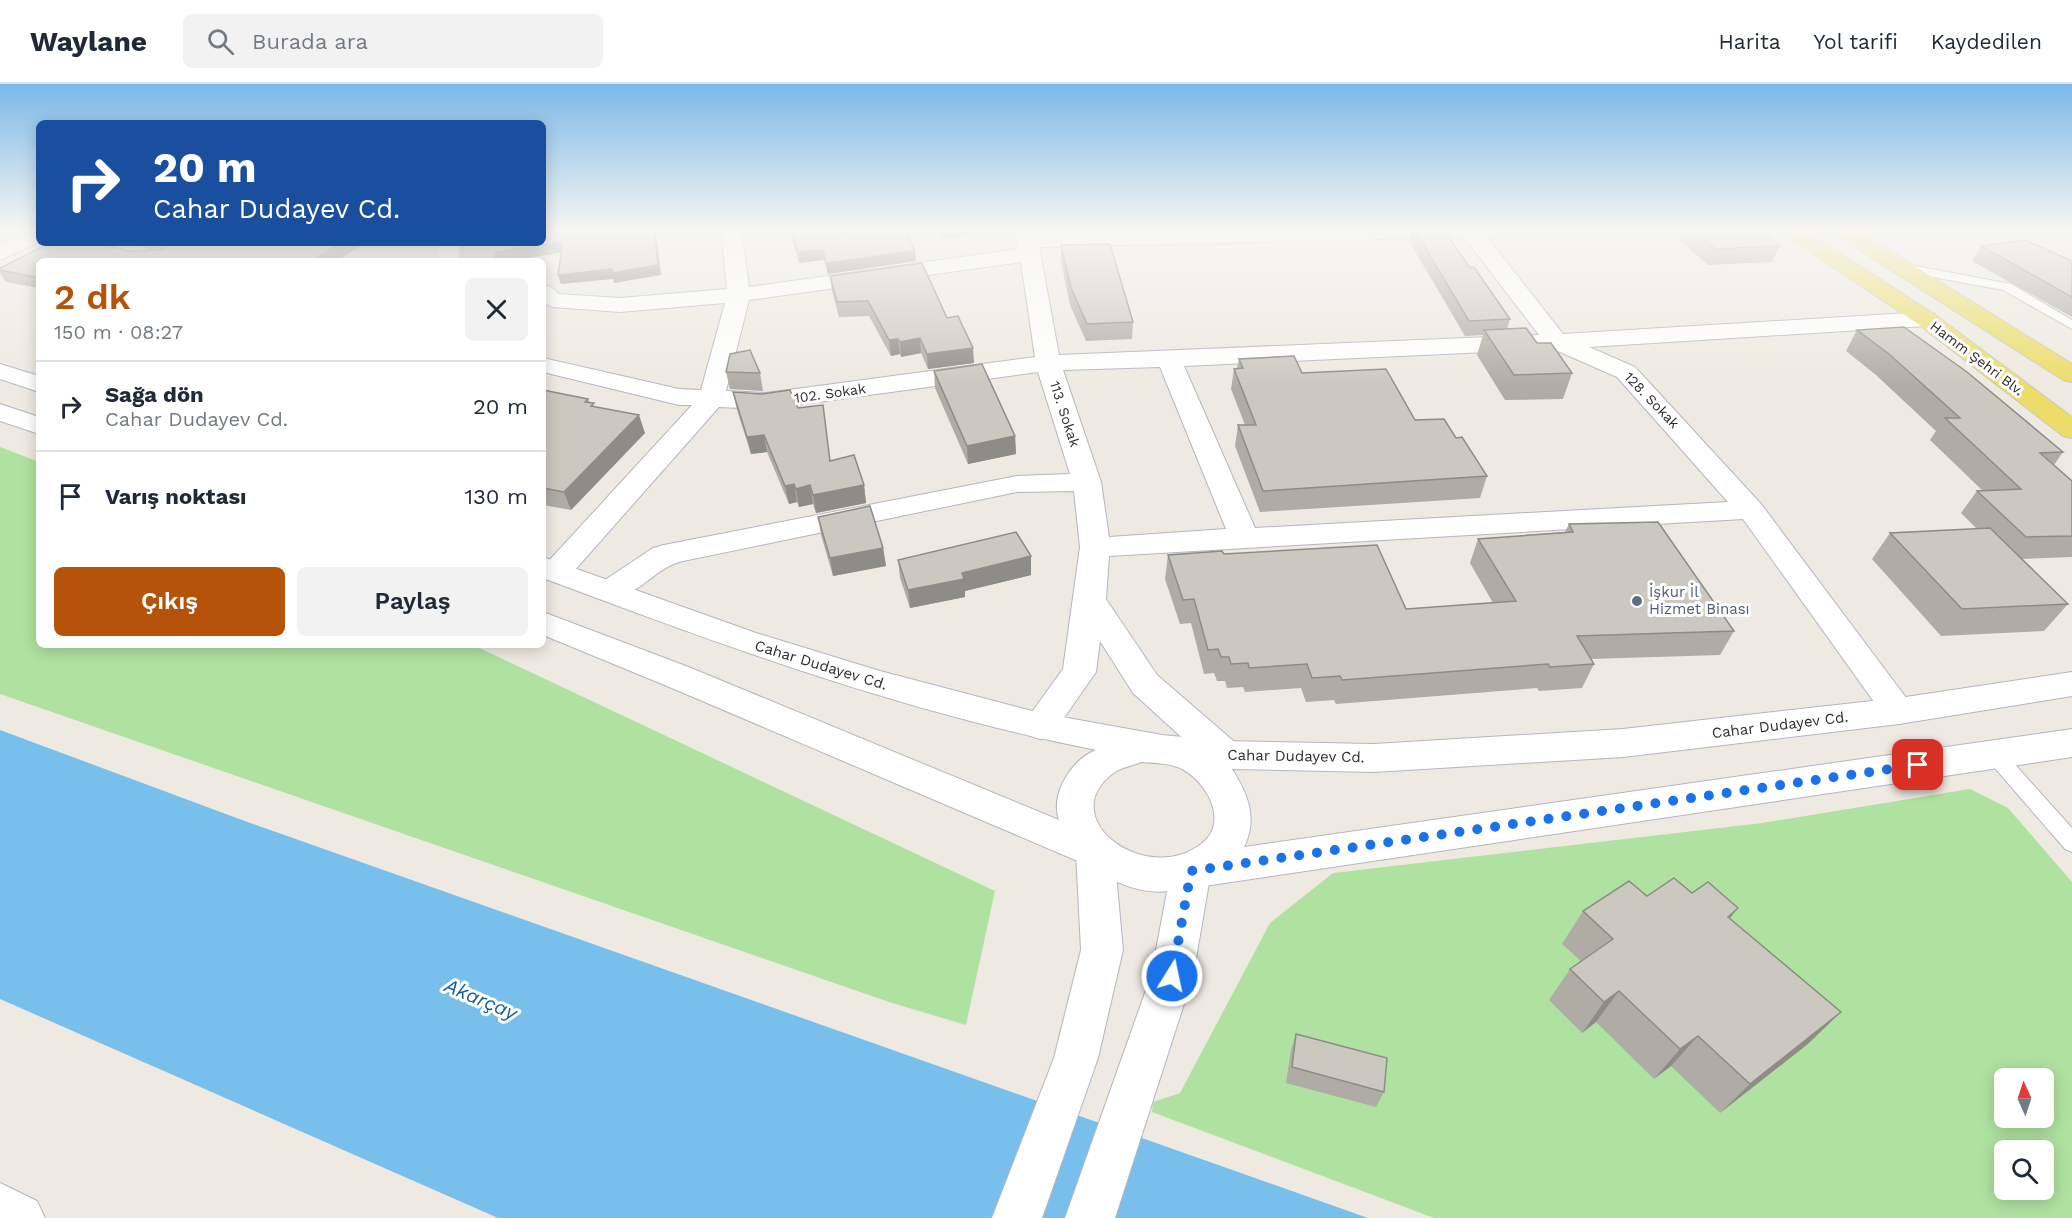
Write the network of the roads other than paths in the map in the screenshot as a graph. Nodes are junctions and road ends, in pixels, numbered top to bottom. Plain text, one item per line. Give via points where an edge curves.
1 (737, 282) edge
2 (810, 282) edge
3 (1033, 282) edge
4 (1510, 282) edge
5 (1870, 282) edge
6 (1927, 282) edge
7 (1980, 282) edge
8 (546, 294) edge
9 (739, 295) junction
10 (1926, 319) junction
11 (2072, 325) edge
12 (1557, 342) junction
13 (1168, 359) junction
14 (1048, 363) junction
15 (546, 366) edge
16 (0, 371) edge
17 (2072, 375) edge
18 (36, 383) edge
19 (711, 400) junction
20 (0, 412) edge
21 (36, 425) edge
22 (2072, 430) edge
23 (1087, 482) junction
24 (1751, 510) junction
25 (1244, 537) junction
26 (1095, 547) junction
27 (550, 570) edge
28 (610, 591) junction
29 (1090, 600) junction
30 (546, 624) edge
31 (2072, 684) edge
32 (1899, 711) junction
33 (1040, 726) junction
34 (2072, 743) edge
35 (1162, 749) junction
36 (1994, 754) junction
37 (1225, 755) junction
38 (2072, 843) edge
39 (1095, 852) junction
40 (1191, 871) junction
41 (0, 1208) edge
42 (20, 1218) edge
43 (1017, 1218) edge
44 (1090, 1218) edge

1 - 9 street
2 - 9 street
3 - 14 street, 113. Sokak
4 - 12 street, 128. Sokak
5 - 10 main road, Hamm Şehri Blv.
6 - 17 main road
7 - 11 lane via 2007,287
8 - 9 street via 553,300 620,305
9 - 19 street
10 - 12 street, 102. Sokak
10 - 22 main road, Hamm Şehri Blv.
12 - 13 street, 102. Sokak
12 - 24 street, 128. Sokak via 1626,372
13 - 14 street, 102. Sokak
13 - 25 street
14 - 19 street, 102. Sokak via 766,401
14 - 23 street, 113. Sokak
15 - 19 street, 102. Sokak via 678,397
16 - 18 street
19 - 27 street
20 - 21 street
23 - 26 street, 113. Sokak
23 - 28 street via 1017,484 664,555
24 - 25 street
24 - 32 street, 128. Sokak
25 - 26 street
26 - 29 street, 113. Sokak
27 - 28 street, Cahar Dudayev Cd.
28 - 33 street, Cahar Dudayev Cd. via 744,641 878,683
29 - 33 street, 113. Sokak via 1079,672
29 - 37 street via 1145,684
30 - 39 street
31 - 32 street, Cahar Dudayev Cd.
32 - 37 street, Cahar Dudayev Cd. via 1623,743 1374,758
33 - 35 street, Cahar Dudayev Cd.
34 - 36 street
35 - 37 street, Cahar Dudayev Cd.
35 - 39 street via 1139,748 1117,753 1098,763 1084,778 1076,795 1075,815 1081,834
35 - 40 street via 1186,755 1207,767 1223,784 1232,803 1234,823 1227,843 1212,860
36 - 38 lane
36 - 40 street
39 - 40 street via 1139,874 1164,876
39 - 43 street via 1102,950 1076,1058
40 - 44 street via 1172,976
41 - 42 street

